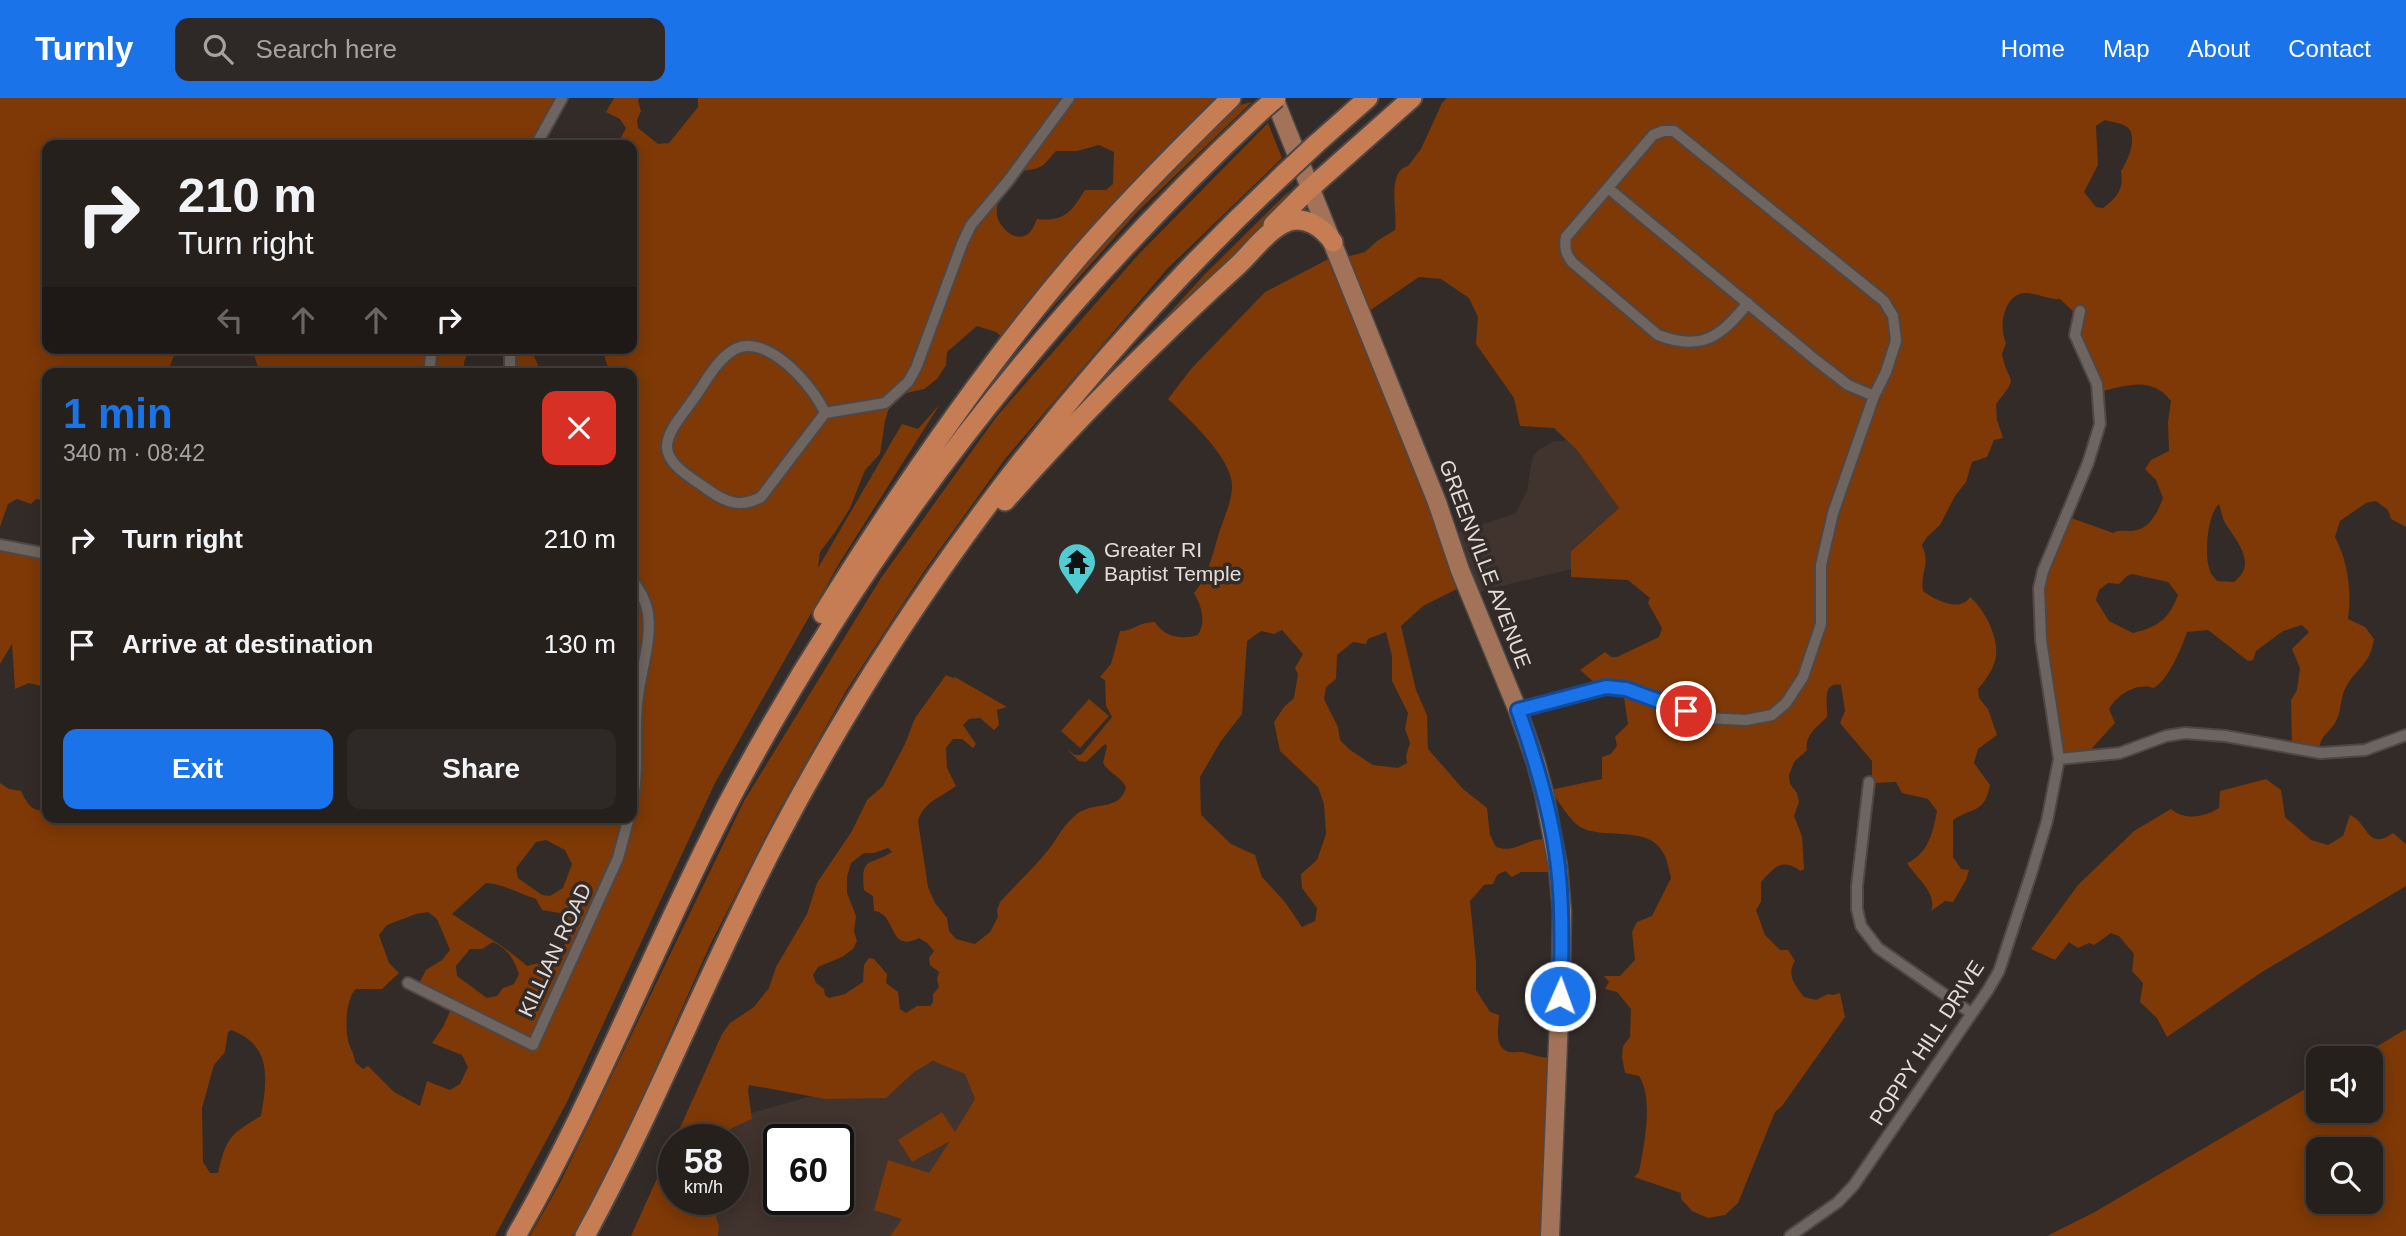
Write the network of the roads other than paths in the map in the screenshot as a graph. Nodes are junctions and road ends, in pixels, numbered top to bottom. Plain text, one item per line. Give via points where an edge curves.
1 (562, 98) edge
2 (1069, 98) edge
3 (1231, 98) edge
4 (1368, 98) edge
5 (1412, 98) edge
6 (1270, 103) edge
7 (539, 140) edge
8 (1311, 187) junction
9 (1608, 188) junction
10 (1332, 242) junction
11 (1211, 288) junction
12 (1748, 303) junction
13 (2080, 311) dead end
14 (1874, 396) junction
15 (825, 413) junction
16 (0, 545) edge
17 (42, 553) edge
18 (944, 565) junction
19 (637, 588) edge
20 (637, 700) edge
21 (1518, 710) junction
22 (2406, 735) edge
23 (2059, 759) junction
24 (1869, 782) dead end
25 (731, 799) junction
26 (627, 823) edge
27 (408, 983) dead end
28 (1971, 1013) junction
29 (516, 1236) edge
30 (585, 1236) edge
31 (1550, 1236) edge
32 (1790, 1236) edge

1 - 7 street
2 - 15 street via 971,225 908,382 886,402
3 - 25 highway via 1079,257 941,433 862,551 787,676 755,736
4 - 18 highway, bridge via 1190,265 1028,452
5 - 8 highway
6 - 8 main road, GREENVILLE AVENUE
6 - 25 highway via 1093,284 950,455 832,624
8 - 10 main road, GREENVILLE AVENUE
8 - 11 highway
9 - 12 street
9 - 12 street via 1566,237 1567,255 1658,335 1700,342 1724,330
9 - 14 street via 1646,141 1663,131 1674,131 1884,301 1893,316 1896,341
10 - 11 highway via 1312,223 1288,222
10 - 21 main road, GREENVILLE AVENUE
11 - 18 highway
12 - 14 street via 1848,385
13 - 23 street, POPPY HILL DRIVE via 2075,335 2097,384 2100,424 2039,588 2041,640
14 - 21 street via 1833,513 1821,565 1821,624 1803,677 1786,703 1772,715 1746,720 1706,718 1626,689 1606,687
15 - 15 street via 761,497 748,504 714,494 683,471 667,449 675,427 717,366 743,346 757,347 788,365 819,398
16 - 17 street
18 - 30 highway via 855,701 778,838
19 - 20 street via 649,616
21 - 31 main road, GREENVILLE AVENUE via 1544,793 1562,912
22 - 23 street via 2365,750 2321,752 2185,733 2120,753
23 - 28 street, POPPY HILL DRIVE via 2047,821 2019,914 1999,971
24 - 28 street via 1857,886 1861,926 1878,948
25 - 29 highway via 580,1115
26 - 27 street, KILLIAN ROAD via 618,858 533,1045
28 - 32 street, POPPY HILL DRIVE via 1854,1185

